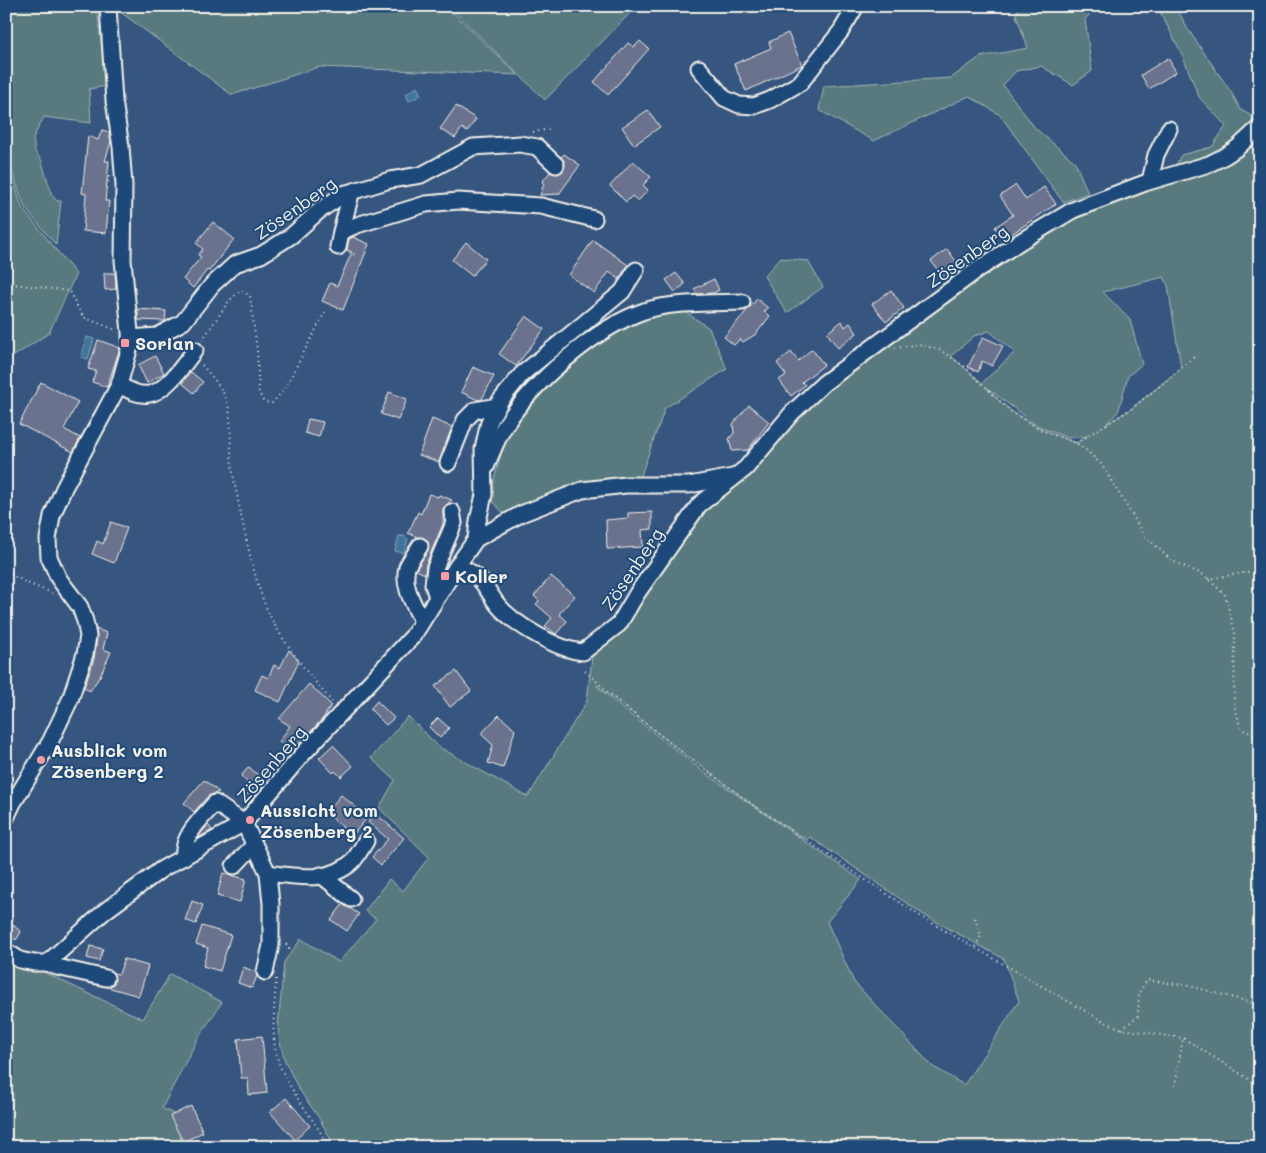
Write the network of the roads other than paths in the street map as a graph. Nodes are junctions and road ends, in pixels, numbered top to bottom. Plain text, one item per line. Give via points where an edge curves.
1 (108, 6) edge
2 (856, 6) edge
3 (699, 68) dead end
4 (1260, 127) edge
5 (1169, 129) dead end
6 (556, 165) dead end
7 (1150, 181) junction
8 (346, 194) junction
9 (594, 219) dead end
10 (636, 270) dead end
11 (742, 302) dead end
12 (130, 337) junction
13 (194, 352) road end
14 (119, 385) junction
15 (498, 406) junction
16 (448, 463) dead end
17 (484, 470) junction
18 (734, 477) junction
19 (689, 485) junction
20 (699, 505) junction
21 (452, 512) dead end
22 (476, 539) junction
23 (420, 546) dead end
24 (457, 566) junction
25 (437, 597) junction
26 (422, 621) junction
27 (6, 818) edge
28 (244, 823) junction
29 (366, 841) dead end
30 (254, 845) junction
31 (184, 857) junction
32 (234, 866) dead end
33 (268, 874) junction
34 (321, 876) junction
35 (351, 899) dead end
36 (6, 951) edge
37 (47, 963) junction
38 (270, 972) road end
39 (106, 978) dead end

1 - 12 street via 124,185 122,260
2 - 3 street via 841,32 800,83 770,100 754,106 739,105 724,98
4 - 7 street, Zösenberg via 1238,148 1209,164
5 - 7 street via 1156,155
6 - 8 street, Zösenberg via 537,147 520,144 473,148 421,175 390,180
7 - 18 street, Zösenberg via 1073,210 976,271 824,383
8 - 9 street via 350,198 340,240 358,225 426,204 458,201 541,206
8 - 12 street, Zösenberg via 261,255 235,264 212,285 183,322 157,336
10 - 15 street, Zösenberg via 622,292 522,374
11 - 17 street, Zösenberg via 677,305 644,311 608,328 538,384 504,428
12 - 14 street
13 - 14 street via 158,392 149,395 135,393
14 - 27 street via 64,488 52,516 48,539 49,557 80,606 85,621 88,636 85,654 70,700 50,742
15 - 16 street via 475,410 465,420
15 - 17 street, Zösenberg via 488,422 483,449
17 - 22 street, Zösenberg via 484,495
18 - 19 street, Zösenberg
18 - 20 street, Zösenberg
19 - 20 street
19 - 22 street, Zösenberg via 626,485 582,490 521,514
20 - 24 street, Zösenberg via 619,624 583,652 547,641 516,620 498,605 476,575
21 - 25 street via 454,523 435,568 433,585
22 - 24 street, Zösenberg
23 - 26 street via 408,567 406,580
24 - 25 street, Zösenberg
25 - 26 street, Zösenberg
26 - 28 street, Zösenberg via 413,636
28 - 30 street, Zösenberg
28 - 31 street, Zösenberg
28 - 31 street via 215,803 188,835 183,848
29 - 34 street via 353,861 338,872
30 - 32 street
30 - 33 street, Zösenberg
31 - 37 street, Zösenberg via 162,869 105,911
33 - 34 street via 306,878
33 - 38 street, Zösenberg
34 - 35 street
36 - 37 street via 20,960
37 - 39 street

